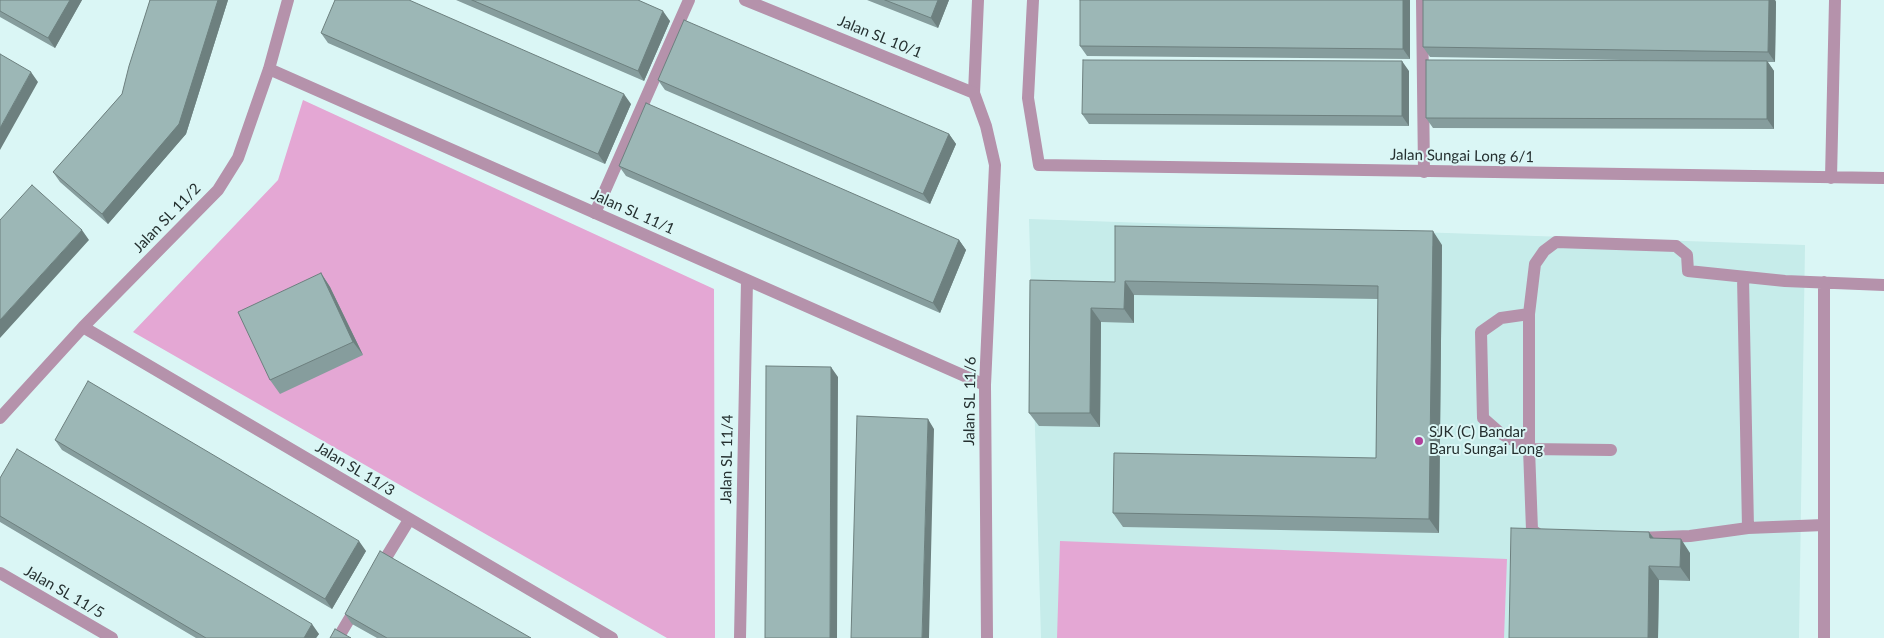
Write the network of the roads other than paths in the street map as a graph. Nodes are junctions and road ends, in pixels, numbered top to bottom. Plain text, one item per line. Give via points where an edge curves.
1 (288, 0) edge
2 (689, 0) edge
3 (745, 0) edge
4 (978, 0) edge
5 (1033, 0) edge
6 (1422, 0) edge
7 (1834, 0) edge
8 (269, 69) junction
9 (974, 93) junction
10 (1424, 172) junction
11 (1831, 178) junction
12 (1884, 178) edge
13 (595, 213) junction
14 (1743, 277) junction
15 (746, 280) junction
16 (1824, 282) junction
17 (1884, 285) edge
18 (1530, 314) junction
19 (83, 327) junction
20 (985, 385) junction
21 (0, 418) edge
22 (1529, 449) junction
23 (1611, 450) dead end
24 (408, 520) junction
25 (1824, 525) junction
26 (1748, 528) junction
27 (1628, 538) edge
28 (1555, 540) edge
29 (0, 573) edge
30 (373, 579) edge
31 (363, 596) edge
32 (112, 638) edge
33 (338, 638) edge
34 (612, 638) edge
35 (740, 638) edge
36 (986, 638) edge
37 (1824, 638) edge

1 - 8 street, Jalan SL 11/2
2 - 13 street
3 - 9 street, Jalan SL 10/1
4 - 9 street
5 - 10 street, Jalan Sungai Long 6/1 via 1028,98 1039,165
6 - 10 street
7 - 11 street
8 - 13 street, Jalan SL 11/1
8 - 19 street, Jalan SL 11/2 via 238,158 218,190
9 - 20 street, Jalan SL 11/6 via 995,165
10 - 11 street, Jalan Sungai Long 6/1
11 - 12 street, Jalan Sungai Long 6/1
13 - 15 street, Jalan SL 11/1
14 - 16 street
14 - 18 street via 1688,271 1687,255 1676,246 1556,242 1535,264
14 - 26 street
15 - 20 street, Jalan SL 11/1
15 - 35 street, Jalan SL 11/4
16 - 17 street
16 - 25 street
18 - 22 street
18 - 22 street via 1501,318 1481,332 1483,418 1500,433
19 - 21 street, Jalan SL 11/2
19 - 24 street, Jalan SL 11/3
20 - 36 street, Jalan SL 11/6
22 - 23 street
22 - 28 street via 1532,530 1546,540
24 - 30 street
24 - 34 street, Jalan SL 11/3
25 - 26 street
25 - 37 street
26 - 27 street via 1690,536
29 - 32 street, Jalan SL 11/5
31 - 33 street

